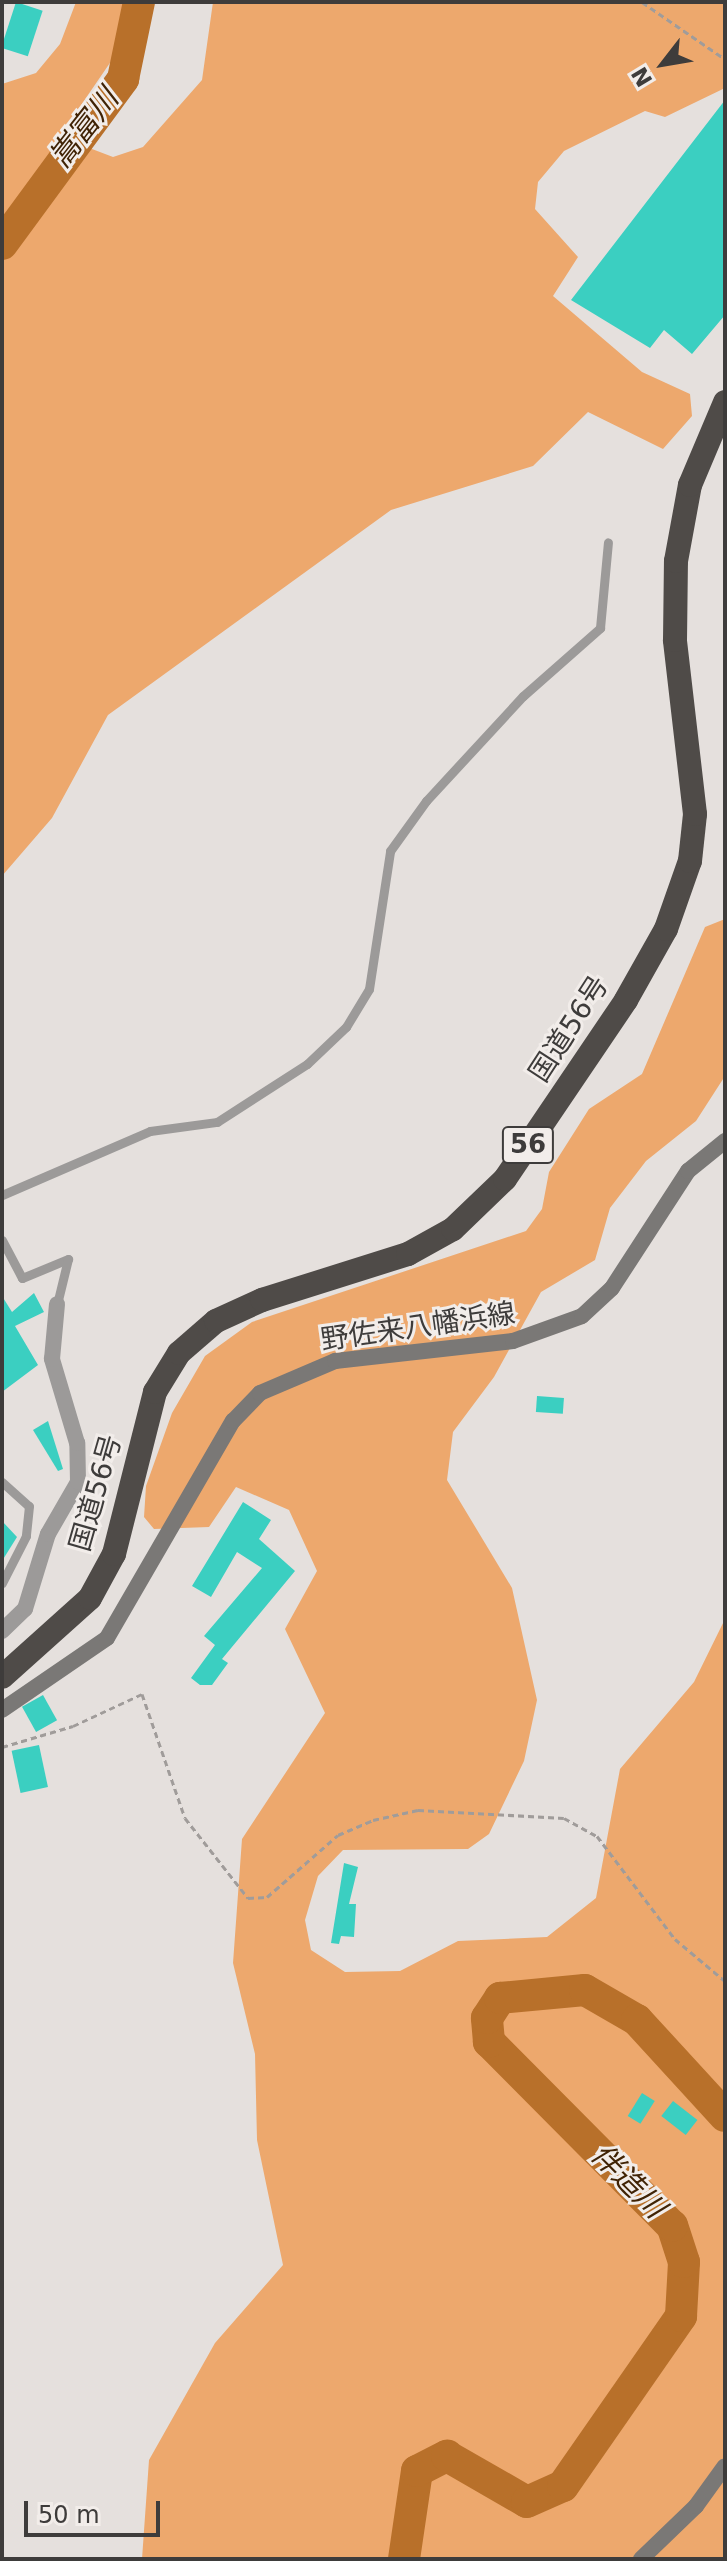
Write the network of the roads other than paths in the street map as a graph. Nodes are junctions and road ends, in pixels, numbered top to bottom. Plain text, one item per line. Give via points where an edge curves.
1 (725, 402) edge
2 (608, 542) dead end
3 (725, 1141) edge
4 (2, 1195) edge
5 (2, 1240) edge
6 (57, 1304) joint
7 (2, 1482) edge
8 (2, 1583) edge
9 (2, 1631) edge
10 (2, 1677) edge
11 (2, 1710) edge
12 (725, 2466) edge
13 (641, 2559) edge

1 - 10 highway, 国道56号 / 56 via 690,485 676,561 675,640 695,814 690,861 666,929 626,1000 505,1179 453,1229 408,1254 262,1300 216,1321 179,1353 155,1392 114,1554 90,1598
2 - 4 lane via 600,628 523,696 390,851 369,989 346,1027 307,1064 217,1122 150,1131
3 - 11 main road, 野佐来八幡浜線 via 688,1171 612,1288 582,1316 513,1341 335,1361 260,1393 233,1421 132,1606 107,1638
5 - 6 lane via 22,1278 68,1259
6 - 9 street via 52,1359 77,1443 78,1482 48,1534 25,1609
7 - 8 lane via 29,1506 26,1536
12 - 13 main road via 696,2506

